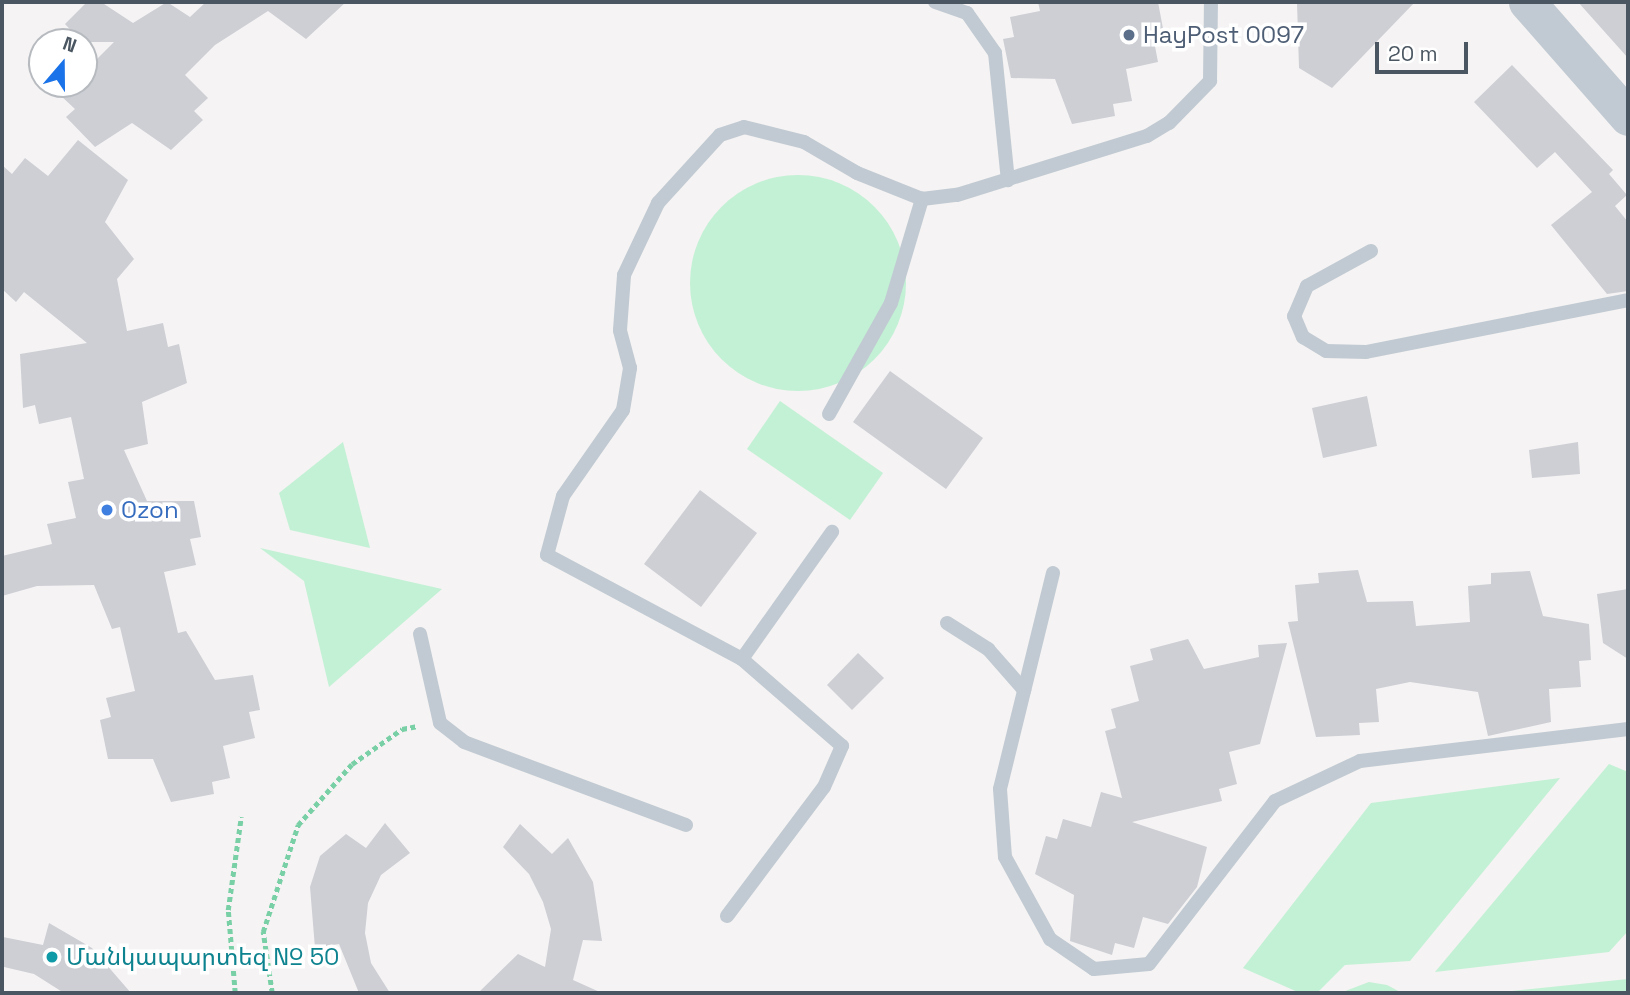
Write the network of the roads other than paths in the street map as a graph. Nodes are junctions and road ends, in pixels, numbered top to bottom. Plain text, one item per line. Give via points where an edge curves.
1 (935, 2) edge
2 (1212, 2) edge
3 (1527, 2) edge
4 (1628, 117) edge
5 (1008, 180) junction
6 (922, 199) junction
7 (1371, 251) dead end
8 (1628, 300) edge
9 (829, 414) dead end
10 (832, 532) dead end
11 (1053, 573) dead end
12 (947, 623) dead end
13 (420, 634) dead end
14 (743, 659) junction
15 (1024, 690) junction
16 (1628, 729) edge
17 (686, 825) dead end
18 (727, 916) dead end

1 - 5 lane via 967,13 995,53
2 - 5 lane via 1210,81 1169,123
3 - 4 street
5 - 6 lane
6 - 9 lane via 891,303
6 - 14 lane via 857,173 804,142 744,128 720,135 671,184 624,275 620,330 630,368 626,398 562,496 547,555 676,618
7 - 8 lane via 1307,286 1294,316 1303,337 1326,351 1366,352
10 - 14 lane
11 - 15 lane
12 - 15 lane via 988,649
13 - 17 lane via 440,723 464,742
14 - 18 lane via 842,746 824,787
15 - 16 lane via 1000,789 1005,857 1050,939 1094,969 1149,964 1275,801 1360,761

